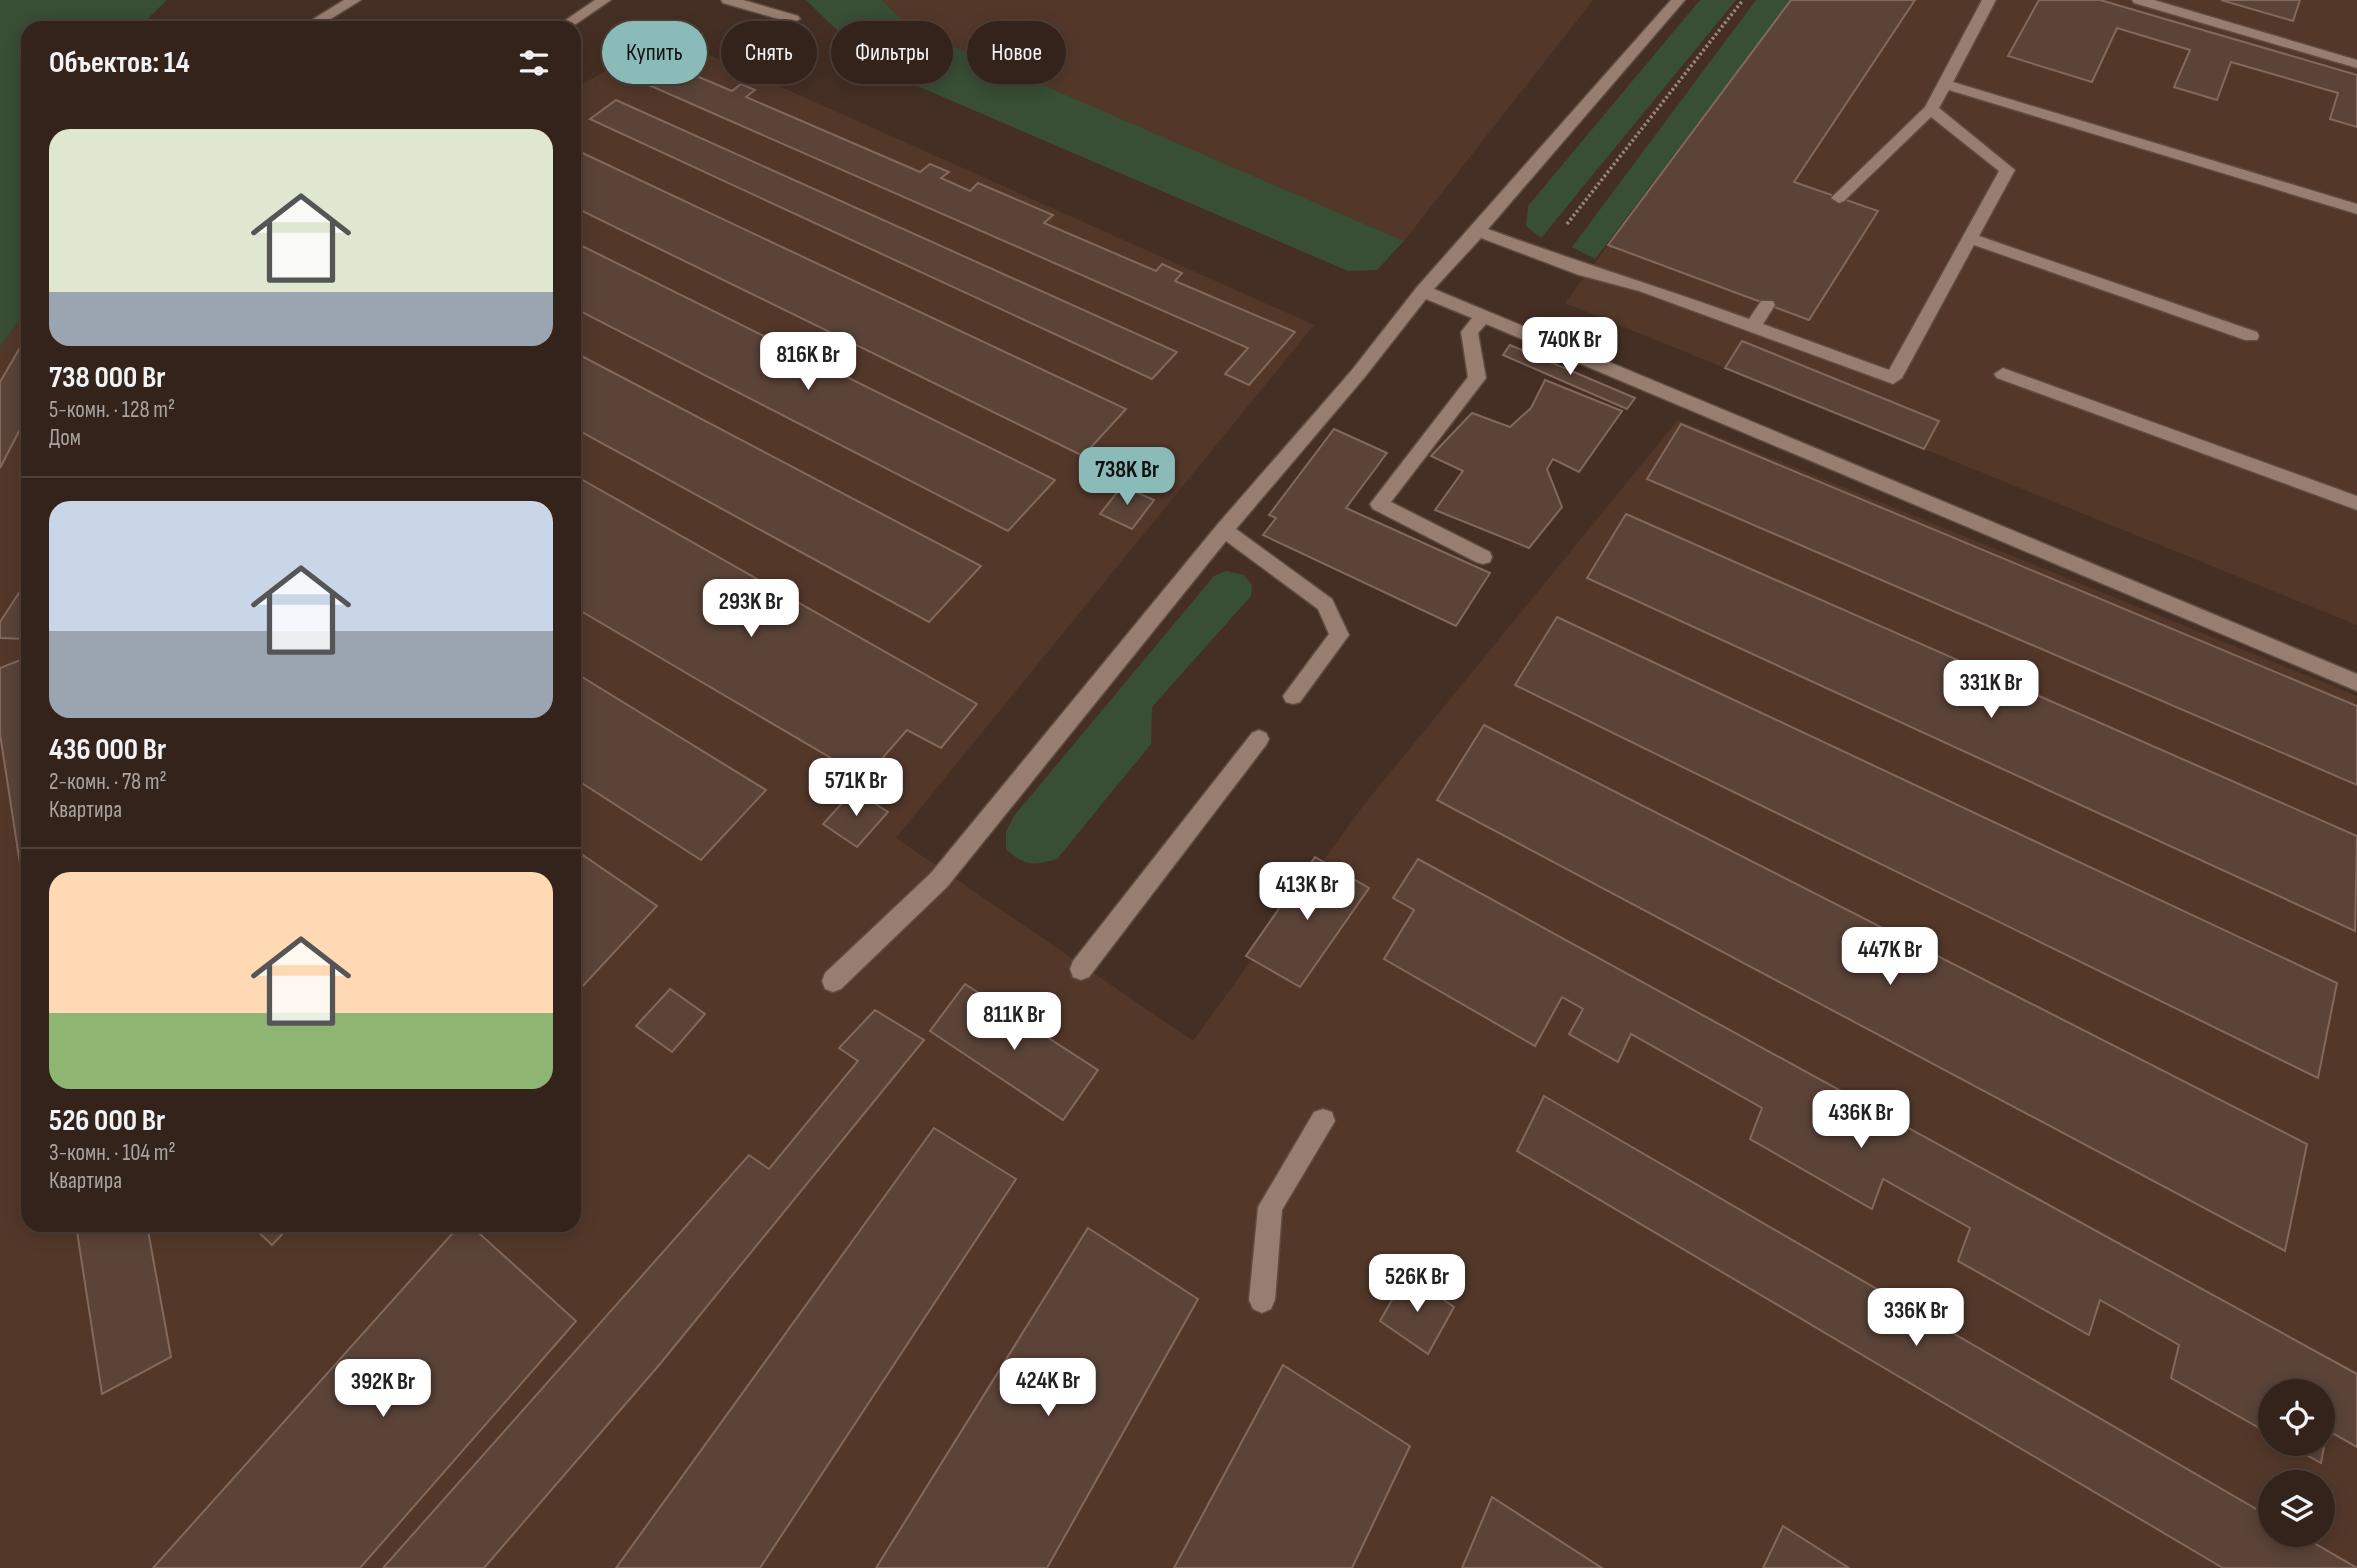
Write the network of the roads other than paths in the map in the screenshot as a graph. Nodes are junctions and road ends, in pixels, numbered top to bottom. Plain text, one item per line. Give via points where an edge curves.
1 (355, 0) edge
2 (604, 0) edge
3 (728, 0) edge
4 (1678, 0) edge
5 (1989, 0) edge
6 (2139, 0) edge
7 (793, 19) dead end
8 (318, 21) edge
9 (572, 21) edge
10 (2357, 64) edge
11 (1945, 84) junction
12 (1931, 109) junction
13 (1839, 198) dead end
14 (2357, 209) edge
15 (1478, 231) junction
16 (1970, 238) junction
17 (1423, 291) junction
18 (1767, 305) dead end
19 (1483, 316) junction
20 (1753, 327) junction
21 (2251, 336) dead end
22 (2003, 374) dead end
23 (2357, 503) edge
24 (1224, 530) junction
25 (1483, 557) dead end
26 (2357, 683) edge
27 (1293, 696) dead end
28 (1259, 739) dead end
29 (1081, 969) dead end
30 (833, 981) dead end
31 (1323, 1121) dead end
32 (1262, 1300) dead end

1 - 8 lane
2 - 9 lane
3 - 7 lane
4 - 15 lane
5 - 11 lane
6 - 10 lane
11 - 12 lane
11 - 14 lane
12 - 13 lane
12 - 16 lane via 2007,170
15 - 17 lane
15 - 20 lane
16 - 20 lane via 1893,378
16 - 21 lane
17 - 19 lane
17 - 24 lane
18 - 20 lane
19 - 25 lane via 1469,332 1477,378 1380,504
19 - 26 lane
22 - 23 lane
24 - 27 lane via 1325,604 1339,635
24 - 30 lane via 939,880
28 - 29 lane
31 - 32 lane via 1270,1207

